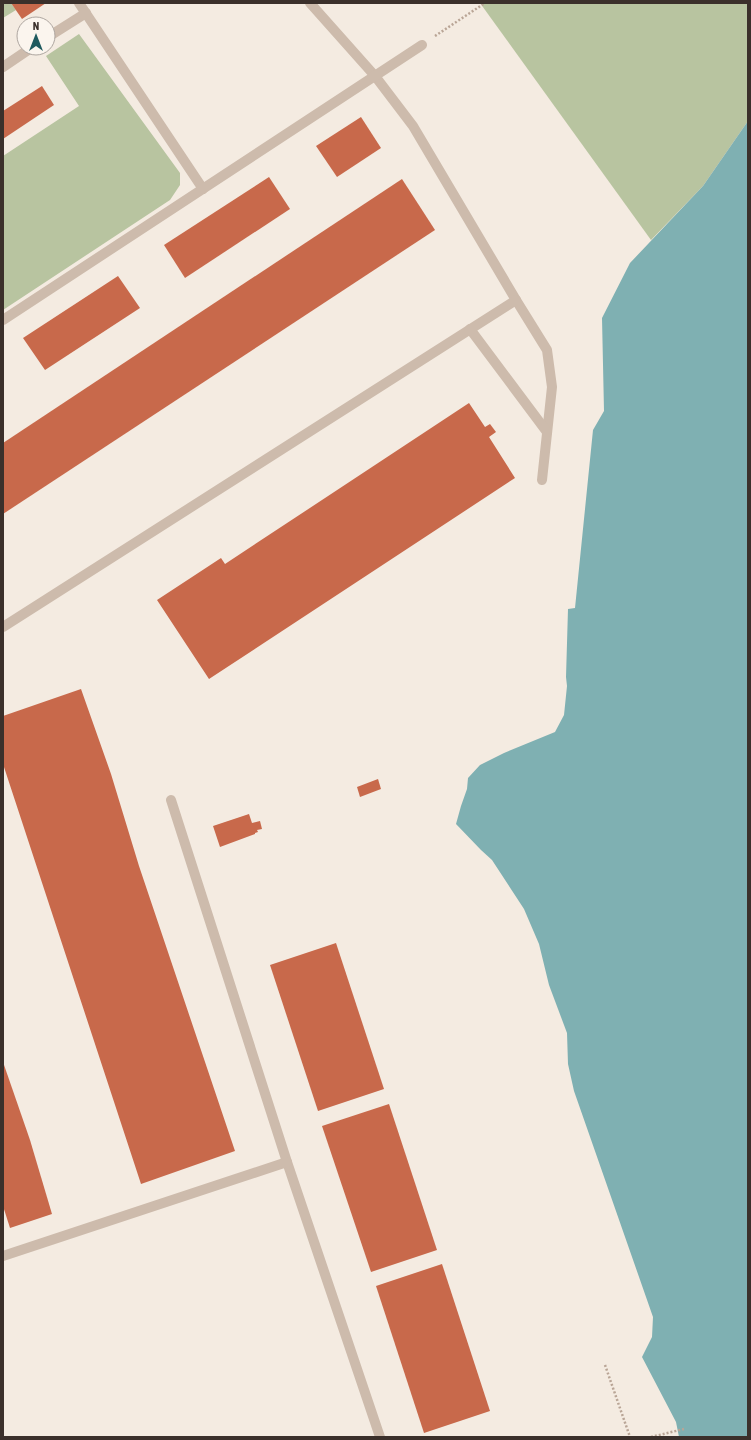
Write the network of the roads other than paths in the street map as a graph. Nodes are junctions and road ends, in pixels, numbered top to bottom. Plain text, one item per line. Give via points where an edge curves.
1 (79, 3) edge
2 (310, 3) edge
3 (86, 14) junction
4 (56, 32) edge
5 (422, 45) road end
6 (19, 56) edge
7 (3, 67) edge
8 (374, 76) junction
9 (203, 189) junction
10 (516, 300) junction
11 (3, 320) edge
12 (470, 329) junction
13 (546, 432) junction
14 (542, 480) dead end
15 (3, 627) edge
16 (171, 800) dead end
17 (287, 1162) junction
18 (3, 1256) edge
19 (380, 1437) edge

1 - 3 lane
2 - 8 lane
3 - 4 lane
3 - 9 lane
5 - 8 lane
6 - 7 lane
8 - 9 lane
8 - 10 lane via 413,126
9 - 11 lane
10 - 12 lane
10 - 13 lane via 547,350 552,387
12 - 13 lane
12 - 15 lane
13 - 14 lane
16 - 17 lane
17 - 18 lane
17 - 19 lane

